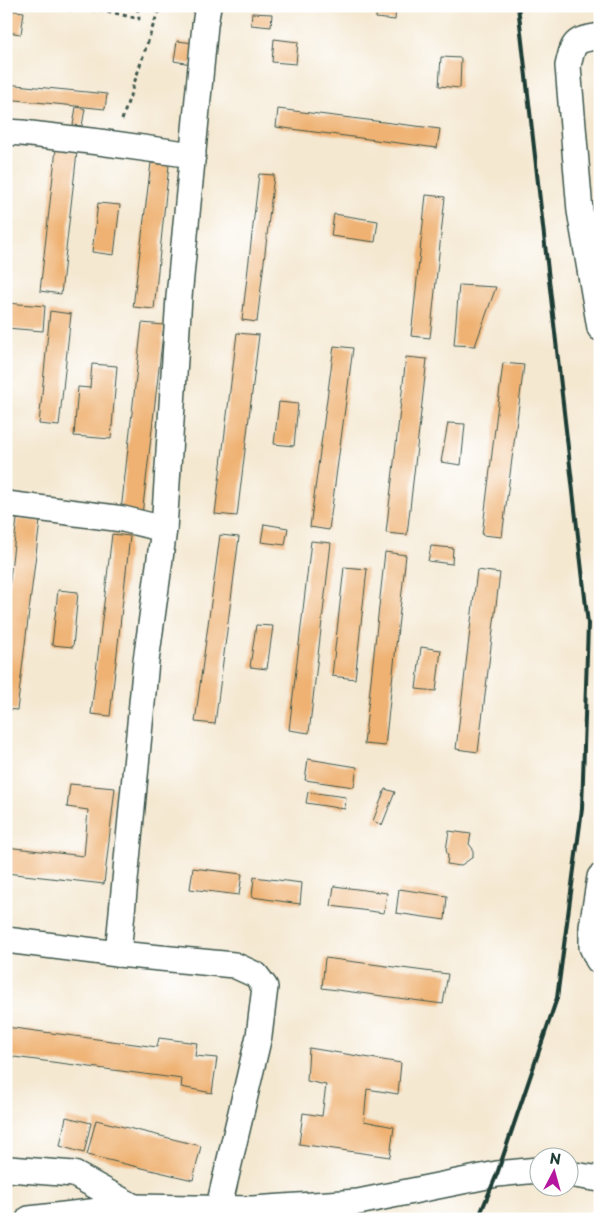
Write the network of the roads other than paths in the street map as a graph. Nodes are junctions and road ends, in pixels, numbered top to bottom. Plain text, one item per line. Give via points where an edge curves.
1 (208, 6) edge
2 (600, 36) edge
3 (6, 132) edge
4 (193, 155) junction
5 (600, 328) edge
6 (6, 504) edge
7 (164, 529) junction
8 (600, 877) edge
9 (6, 940) edge
10 (118, 954) junction
11 (600, 962) edge
12 (6, 1170) edge
13 (528, 1171) edge
14 (578, 1176) edge
15 (600, 1179) edge
16 (140, 1213) edge
17 (217, 1214) edge
18 (30, 1219) edge

1 - 4 street
2 - 5 street via 580,40 572,47 568,66 580,211
3 - 4 street
4 - 7 street via 179,297
6 - 7 street via 123,519
7 - 10 street via 146,661
8 - 11 street via 592,947
9 - 10 street
10 - 17 street via 234,965 256,975 265,987 259,1036
12 - 16 street via 74,1174
13 - 17 street via 497,1174 358,1202
14 - 15 street
16 - 17 street
16 - 18 street

